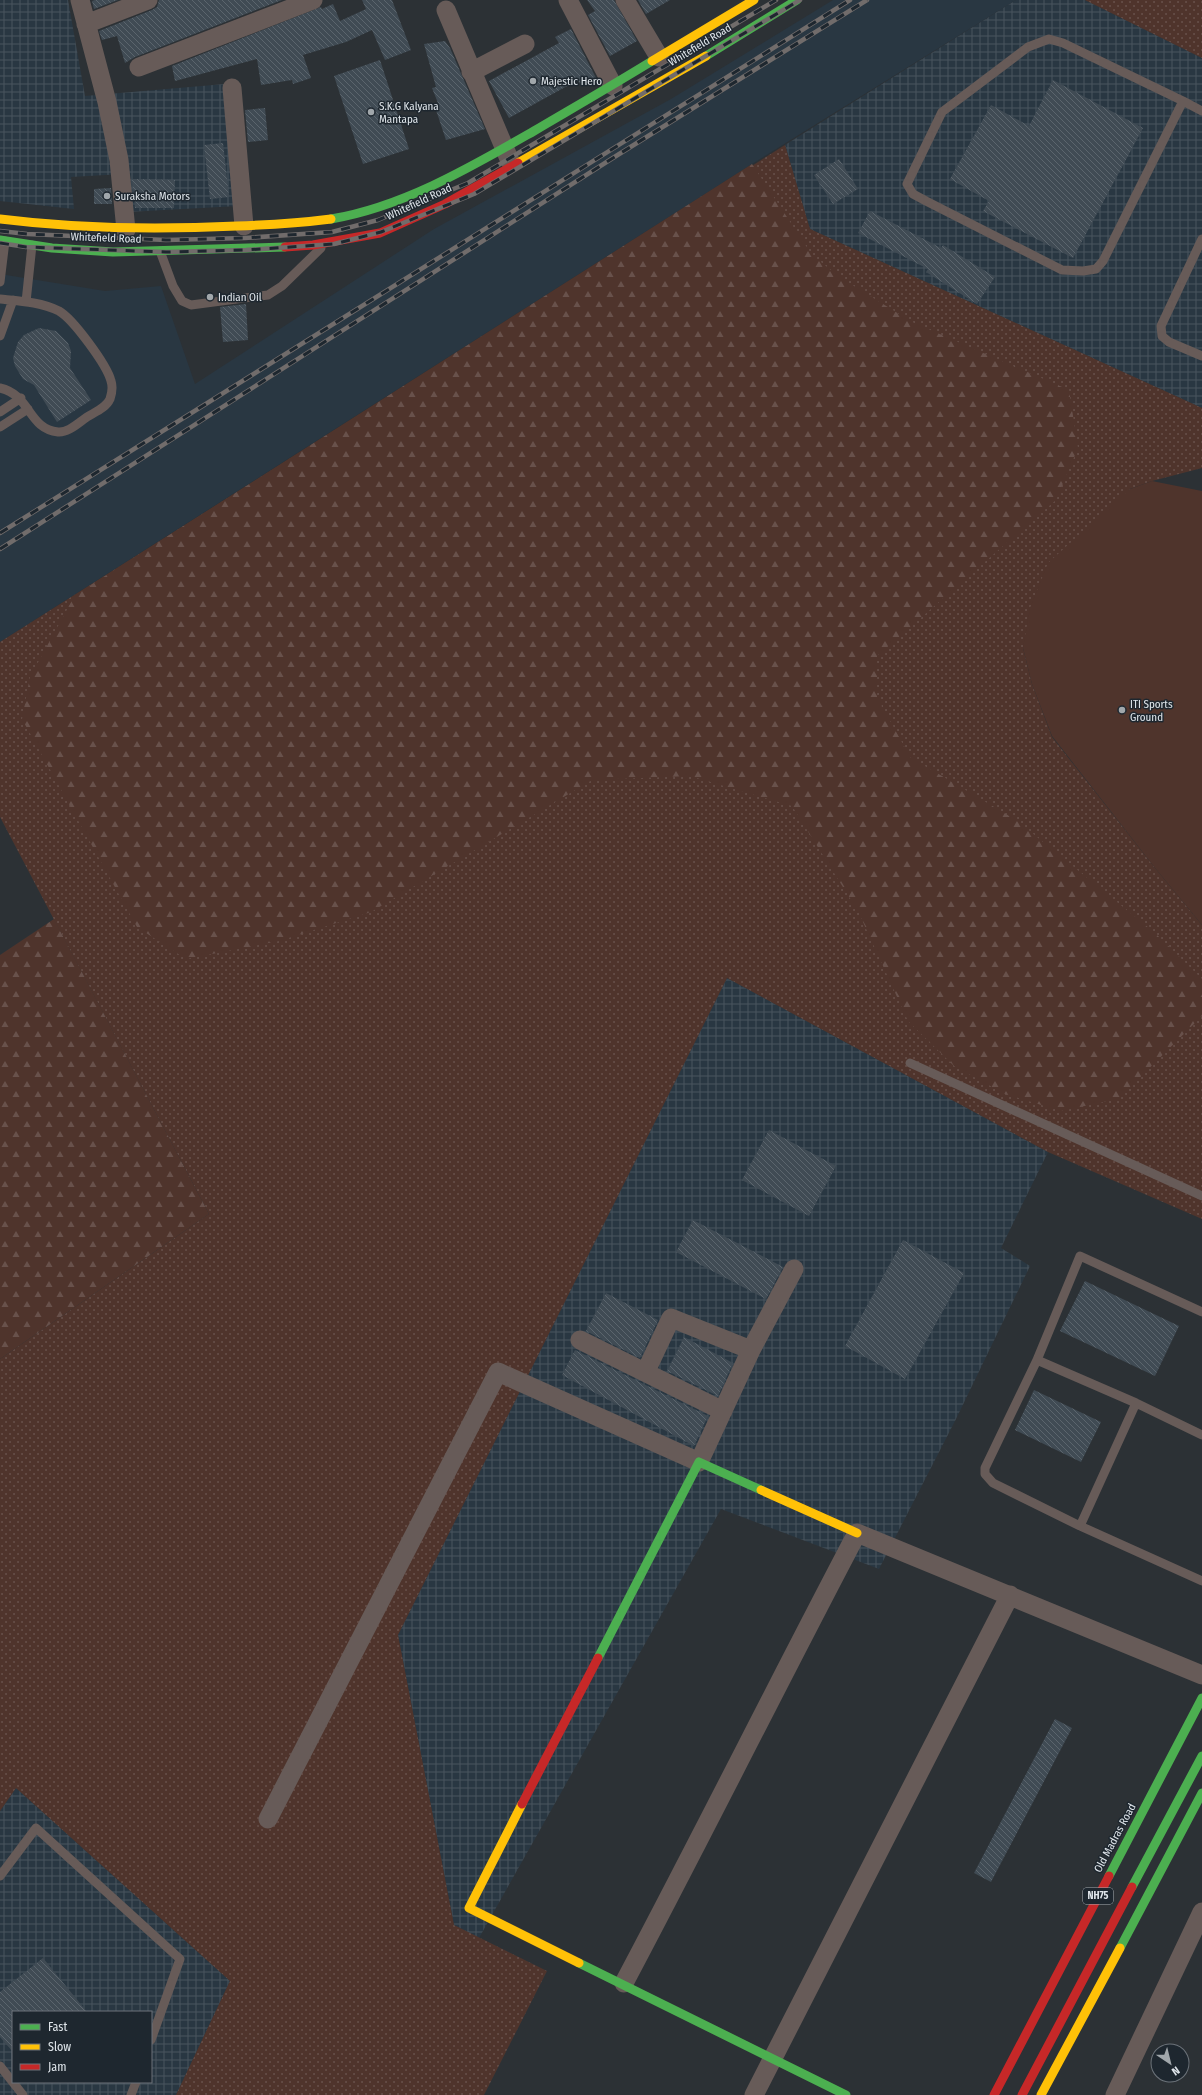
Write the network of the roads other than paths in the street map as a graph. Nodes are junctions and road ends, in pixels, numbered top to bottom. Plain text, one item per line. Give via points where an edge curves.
1 (80, 0) edge
2 (148, 0) edge
3 (313, 0) edge
4 (568, 0) edge
5 (625, 0) edge
6 (754, 0) edge
7 (797, 0) edge
8 (734, 5) edge
9 (446, 10) dead end
10 (86, 24) junction
11 (525, 44) dead end
12 (659, 57) junction
13 (139, 67) dead end
14 (471, 72) junction
15 (613, 86) junction
16 (232, 88) dead end
17 (1183, 102) junction
18 (1202, 111) edge
19 (503, 149) junction
20 (512, 166) junction
21 (0, 220) edge
22 (244, 226) junction
23 (126, 230) junction
24 (1202, 238) edge
25 (2, 241) edge
26 (326, 242) junction
27 (32, 245) junction
28 (160, 251) junction
29 (0, 282) edge
30 (0, 299) edge
31 (13, 300) junction
32 (26, 302) junction
33 (0, 336) edge
34 (1202, 356) edge
35 (0, 388) edge
36 (21, 398) junction
37 (28, 409) junction
38 (0, 412) edge
39 (0, 427) edge
40 (910, 1063) dead end
41 (1202, 1196) edge
42 (794, 1269) dead end
43 (1202, 1312) edge
44 (580, 1340) dead end
45 (751, 1350) junction
46 (1037, 1360) junction
47 (646, 1371) junction
48 (1136, 1403) junction
49 (723, 1411) junction
50 (1202, 1435) edge
51 (699, 1462) junction
52 (1080, 1526) junction
53 (857, 1533) junction
54 (1202, 1581) edge
55 (1010, 1595) junction
56 (1202, 1675) edge
57 (1202, 1698) edge
58 (1202, 1756) edge
59 (1202, 1793) edge
60 (268, 1819) dead end
61 (0, 1876) edge
62 (1202, 1912) edge
63 (624, 1983) junction
64 (152, 2037) edge
65 (773, 2058) junction
66 (0, 2066) edge
67 (12, 2081) edge
68 (13, 2083) edge
69 (136, 2083) edge
70 (23, 2095) edge
71 (131, 2095) edge
72 (754, 2095) edge
73 (846, 2095) edge
74 (994, 2095) edge
75 (1022, 2095) edge
76 (1042, 2095) edge
77 (1115, 2095) edge

1 - 10 street
2 - 10 street
3 - 13 street
4 - 15 street
5 - 12 street
6 - 8 main road, Whitefield Road
7 - 20 main road, Whitefield Road via 711,54
8 - 12 main road, Whitefield Road
9 - 14 street
10 - 23 street via 107,102 119,160
11 - 14 street
12 - 15 main road, Whitefield Road
14 - 19 street
15 - 19 main road, Whitefield Road
16 - 22 street
17 - 17 lane via 1049,38 1028,47 942,112 906,184 919,198 1062,270 1096,269 1103,261
17 - 18 lane
19 - 20 street
19 - 22 main road, Whitefield Road via 434,185 367,211 309,222
20 - 26 main road, Whitefield Road via 445,204 380,234
21 - 23 main road, Whitefield Road via 50,227
22 - 23 main road, Whitefield Road
24 - 34 lane via 1160,326 1162,336 1169,342
25 - 27 main road, Whitefield Road
25 - 29 lane
26 - 28 main road, Whitefield Road via 247,249
26 - 28 lane via 282,286 268,295 191,305 182,301 173,286
27 - 28 main road, Whitefield Road via 113,252
27 - 32 lane
30 - 31 lane
31 - 32 lane
31 - 33 lane
32 - 37 lane via 50,307 69,319 83,335 110,376 112,388 106,405 64,432 42,426
35 - 36 lane
36 - 37 lane
36 - 38 lane
37 - 39 lane
40 - 41 lane
42 - 45 street
43 - 46 lane via 1080,1256
44 - 47 street
45 - 47 street via 671,1318
45 - 49 street
46 - 48 lane
46 - 52 lane via 990,1455 985,1474 992,1483
47 - 49 street
48 - 50 lane
48 - 52 lane
49 - 51 street
51 - 53 main road
51 - 60 street via 498,1372
51 - 63 main road via 469,1908
52 - 54 lane
53 - 55 street
53 - 63 street
55 - 56 street
55 - 65 street
57 - 74 main road, Old Madras Road / NH75
58 - 75 main road, NH75
59 - 76 main road
61 - 64 lane via 36,1828 180,1959
62 - 77 street
63 - 65 main road
65 - 72 street
65 - 73 main road
66 - 67 lane
68 - 70 lane
69 - 71 lane

